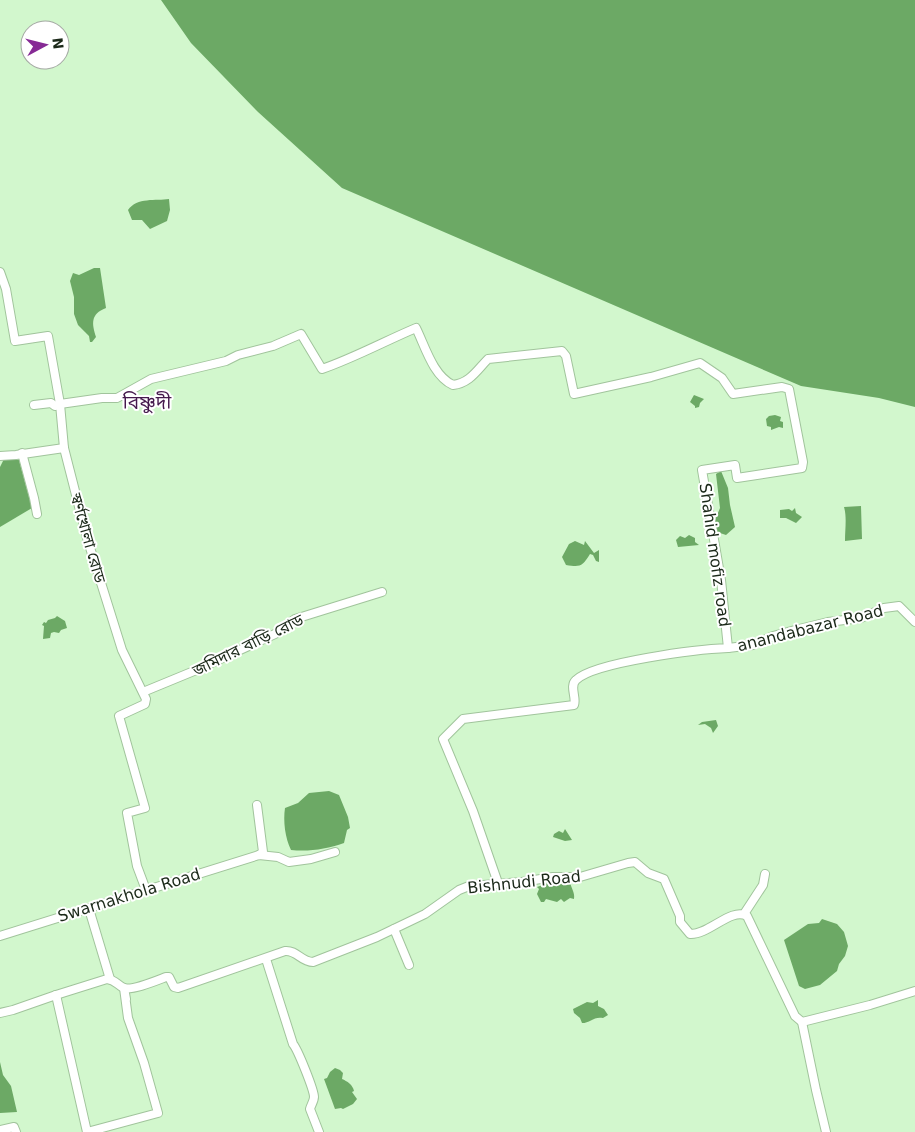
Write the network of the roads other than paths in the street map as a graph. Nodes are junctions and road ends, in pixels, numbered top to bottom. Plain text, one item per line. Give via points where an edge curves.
1 (0, 272) edge
2 (60, 404) junction
3 (34, 405) dead end
4 (64, 448) junction
5 (22, 453) junction
6 (0, 456) edge
7 (37, 514) dead end
8 (382, 592) dead end
9 (915, 622) edge
10 (728, 648) junction
11 (143, 692) junction
12 (257, 806) dead end
13 (335, 852) dead end
14 (259, 854) junction
15 (765, 874) dead end
16 (498, 883) junction
17 (146, 890) junction
18 (89, 908) junction
19 (744, 914) junction
20 (394, 929) junction
21 (0, 936) edge
22 (266, 959) junction
23 (409, 965) dead end
24 (110, 979) junction
25 (124, 988) junction
26 (915, 991) edge
27 (56, 995) junction
28 (126, 1000) dead end
29 (0, 1013) edge
30 (802, 1022) junction
31 (0, 1130) edge
32 (16, 1132) edge
33 (87, 1132) edge
34 (319, 1132) edge
35 (826, 1132) edge

1 - 2 street, স্বর্ণখোলা রোড via 14,341 48,336
2 - 3 street
2 - 4 street, স্বর্ণখোলা রোড
2 - 10 street, Shahid mofiz road via 117,398 151,379 226,361 301,334 322,369 416,328 428,356 442,376 454,385 470,379 488,359 562,351 566,356 574,394 700,363 722,378 733,394 782,387 789,390 802,468 737,478 735,465 702,470 717,553
4 - 5 street
4 - 11 street, স্বর্ণখোলা রোড via 86,538 108,608 122,650
5 - 6 street
5 - 7 street
8 - 11 street, জমিদার বাড়ি রোড via 295,619 275,634
9 - 10 street, anandabazar Road via 899,606 884,608 861,618 773,636 753,646
10 - 16 street, Shahid mofiz road via 604,667 575,680 574,706 463,719 443,739 474,811
11 - 17 street via 145,704 119,716 145,808 127,813 137,866
12 - 14 street via 263,852
13 - 14 street via 290,862
14 - 17 street, Swarnakhola Road
15 - 19 street
16 - 19 street, Bishnudi Road via 580,877 635,862 664,880 680,922 690,934
16 - 20 street, Bishnudi Road via 459,890 425,914
17 - 18 street, Swarnakhola Road
18 - 21 street, Swarnakhola Road
18 - 24 street
19 - 30 street via 795,1016
20 - 22 street, Bishnudi Road via 313,962 305,961 290,951
20 - 23 street
22 - 25 street, Bishnudi Road via 178,988 169,977
22 - 34 street via 293,1044 298,1049 311,1085 314,1098 310,1109
24 - 25 street
24 - 27 street
25 - 28 street
25 - 33 street via 128,1018 159,1110 154,1115
26 - 30 street
27 - 29 street
27 - 33 street
30 - 35 street
31 - 32 street via 14,1127

